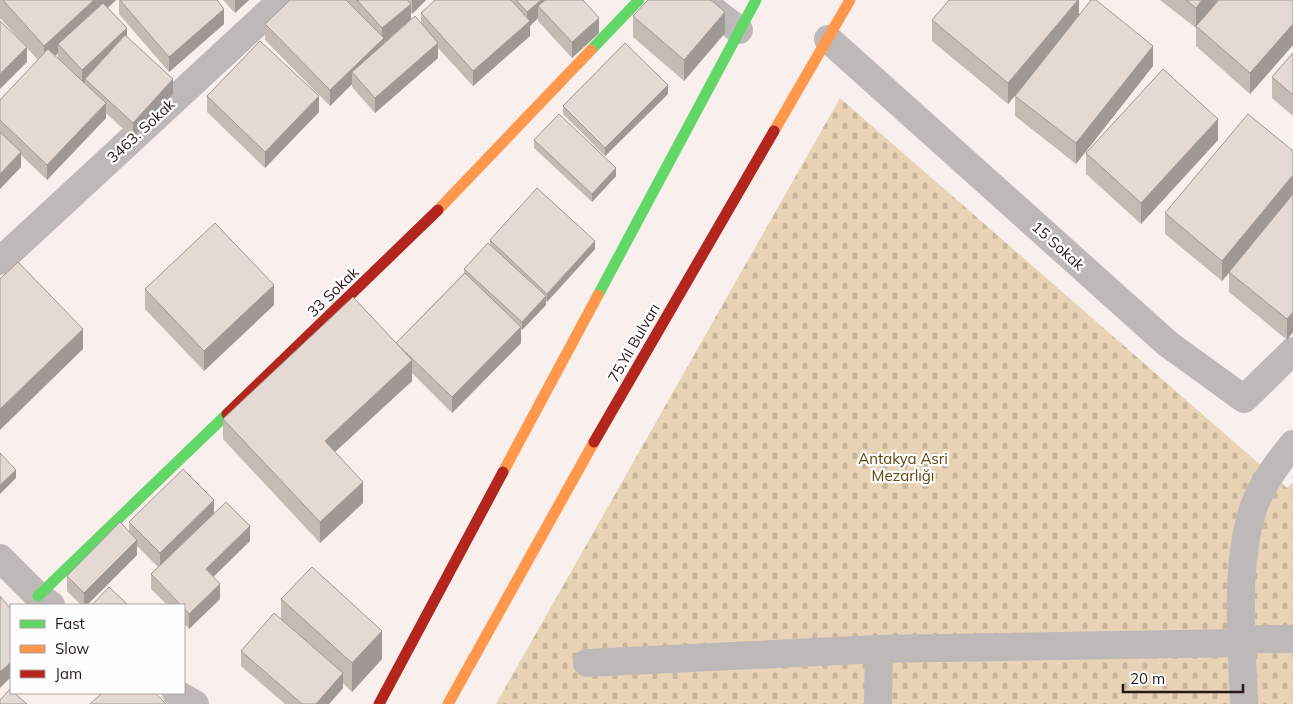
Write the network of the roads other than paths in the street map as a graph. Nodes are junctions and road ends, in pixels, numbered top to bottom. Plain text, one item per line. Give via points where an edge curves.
1 (282, 0) edge
2 (639, 0) edge
3 (700, 0) edge
4 (756, 0) edge
5 (850, 0) edge
6 (739, 30) junction
7 (828, 39) junction
8 (0, 261) edge
9 (1293, 351) edge
10 (1293, 444) edge
11 (0, 558) edge
12 (45, 601) edge
13 (1293, 638) edge
14 (1241, 639) junction
15 (879, 649) junction
16 (587, 663) dead end
17 (178, 694) edge
18 (195, 704) edge
19 (379, 704) edge
20 (448, 704) edge
21 (878, 704) edge
22 (1244, 704) edge

1 - 8 street, 3463. Sokak
2 - 12 main road, 33 Sokak via 442,207
3 - 6 street
4 - 6 main road
5 - 7 main road, 75.Yıl Bulvarı
6 - 19 main road
7 - 9 street, 15 Sokak via 1168,344 1244,399
7 - 20 main road, 75.Yıl Bulvarı via 579,468
10 - 14 street via 1272,471 1251,515 1244,550
11 - 12 street
13 - 14 street
14 - 15 street via 1239,643
14 - 22 street
15 - 16 street
15 - 21 street
17 - 18 street

